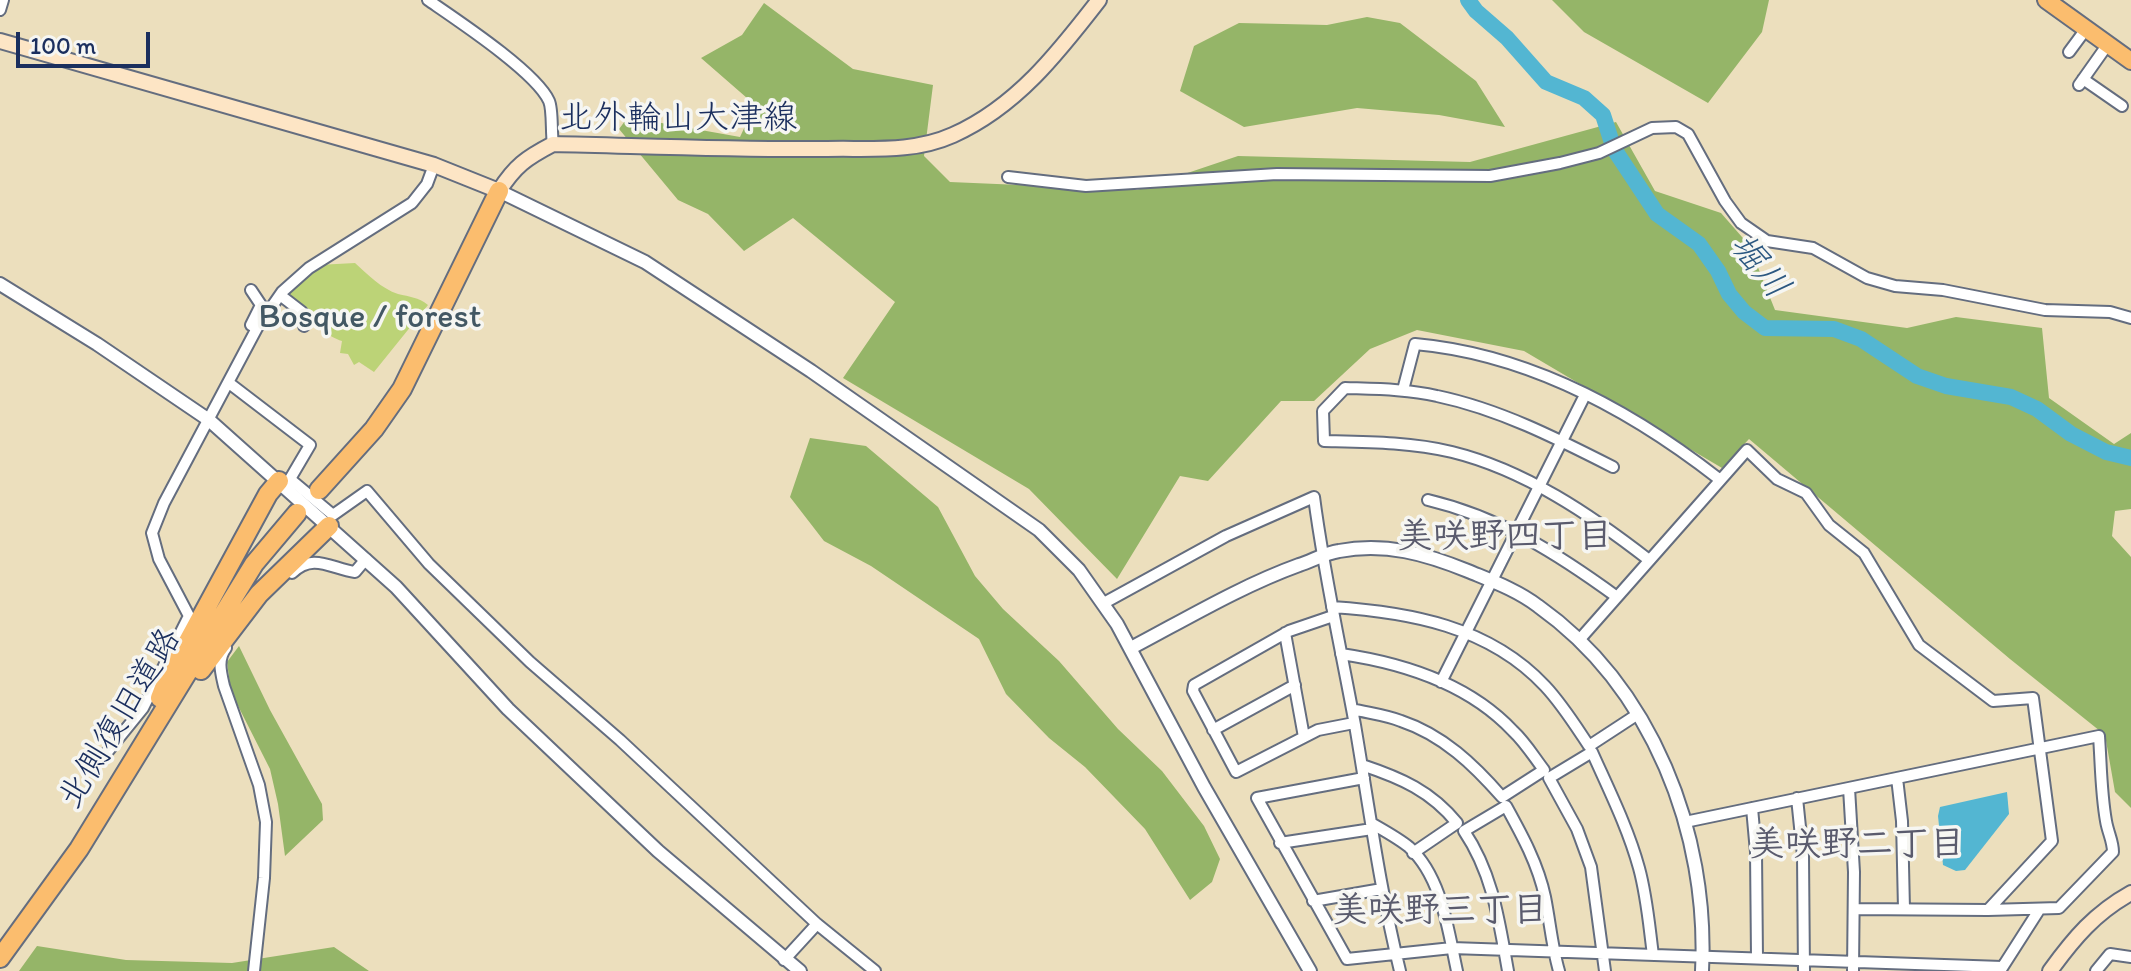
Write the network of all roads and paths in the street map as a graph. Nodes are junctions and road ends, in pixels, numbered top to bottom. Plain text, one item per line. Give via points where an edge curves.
1 (3, 0) edge
2 (428, 0) edge
3 (1099, 0) edge
4 (2046, 0) edge
5 (0, 10) edge
6 (2086, 29) junction
7 (0, 41) edge
8 (2108, 44) junction
9 (2069, 52) dead end
10 (2131, 61) edge
11 (2122, 106) dead end
12 (553, 144) junction
13 (434, 165) junction
14 (1008, 177) dead end
15 (499, 191) junction
16 (0, 284) edge
17 (251, 290) dead end
18 (280, 295) junction
19 (2131, 318) edge
20 (304, 326) dead end
21 (257, 328) junction
22 (229, 383) junction
23 (1403, 390) junction
24 (1585, 395) junction
25 (209, 420) junction
26 (1561, 441) junction
27 (1613, 467) dead end
28 (1719, 479) junction
29 (279, 481) junction
30 (1538, 487) junction
31 (319, 490) dead end
32 (1428, 500) dead end
33 (297, 513) dead end
34 (329, 526) junction
35 (1517, 532) junction
36 (1321, 556) junction
37 (366, 559) junction
38 (1649, 560) junction
39 (1492, 581) junction
40 (1617, 597) junction
41 (1104, 603) junction
42 (1332, 612) junction
43 (1285, 633) junction
44 (1466, 633) junction
45 (1580, 639) junction
46 (1131, 648) junction
47 (1341, 654) junction
48 (1441, 682) junction
49 (1295, 685) junction
50 (1352, 709) junction
51 (1638, 714) junction
52 (1354, 723) junction
53 (1213, 730) junction
54 (1304, 737) junction
55 (2039, 748) junction
56 (140, 749) junction
57 (1590, 749) junction
58 (104, 756) dead end
59 (1362, 765) junction
60 (1546, 774) junction
61 (1364, 778) junction
62 (1897, 778) junction
63 (1849, 788) junction
64 (1797, 798) junction
65 (1504, 802) junction
66 (1752, 808) junction
67 (1685, 822) junction
68 (1371, 826) junction
69 (1460, 827) junction
70 (1280, 843) junction
71 (1413, 853) junction
72 (1382, 889) junction
73 (2131, 893) edge
74 (1313, 901) junction
75 (1854, 909) junction
76 (1904, 909) junction
77 (1988, 910) junction
78 (2039, 910) junction
79 (817, 924) junction
80 (1452, 948) junction
81 (1504, 949) junction
82 (1554, 951) junction
83 (1395, 953) junction
84 (1601, 955) junction
85 (1653, 955) junction
86 (1702, 956) junction
87 (2131, 957) edge
88 (0, 958) edge
89 (1757, 958) junction
90 (784, 960) junction
91 (1804, 966) edge
92 (1853, 966) edge
93 (2001, 969) edge
94 (254, 971) edge
95 (800, 971) edge
96 (875, 971) edge
97 (1310, 971) edge
98 (1400, 971) edge
99 (1457, 971) edge
100 (1508, 971) edge
101 (1559, 971) edge
102 (1605, 971) edge
103 (1702, 971) edge
104 (2050, 971) edge
105 (2096, 971) edge

1 - 5 street
2 - 12 street via 533,79 551,105
3 - 12 main road, 北外輪山大津線 via 1012,98 932,143 795,149
4 - 6 main road
6 - 8 main road
6 - 9 street
7 - 13 main road
8 - 10 main road
8 - 11 street via 2081,82
12 - 15 main road, 北外輪山大津線 via 529,156
13 - 15 main road
13 - 18 street via 412,203 309,268
14 - 19 street via 1086,186 1277,174 1490,176 1586,157 1652,128 1676,127 1688,134 1741,223 1767,241 1813,248 1867,278 1895,286
15 - 31 highway via 402,389
15 - 41 street via 645,262 811,371 1039,530
16 - 25 street
17 - 21 street via 261,305 251,325
18 - 20 street via 302,312
18 - 21 street
21 - 22 street
22 - 25 street
22 - 79 street via 310,445 290,479 333,515 367,491 429,564 530,662
23 - 24 street via 1415,344 1477,353
23 - 26 street via 1477,406
23 - 30 street via 1345,388 1323,411 1324,441 1450,452
24 - 26 street
24 - 28 street via 1677,446
25 - 29 street
25 - 58 street via 152,533 159,559 189,616 143,708
26 - 27 street
26 - 30 street
28 - 38 street
28 - 55 street via 1747,450 1777,479 1806,493 1829,525 1864,553 1919,645 1993,701 2033,698
29 - 34 street
29 - 56 highway via 167,680
30 - 35 street
30 - 38 street
32 - 35 street
33 - 56 highway, 北側復旧道路 via 254,564
34 - 37 street
34 - 56 highway via 259,594
35 - 39 street
35 - 40 street
36 - 39 street via 1398,549 1431,556
36 - 41 street via 1314,497 1226,536
36 - 42 street
36 - 46 street via 1271,574
37 - 90 street via 520,720 658,851
37 - 94 street via 355,572 313,561 298,567 222,653 224,686 259,785 266,822
38 - 40 street
39 - 44 street
39 - 45 street via 1538,605
40 - 45 street
41 - 46 street
42 - 43 street
42 - 44 street via 1388,611
42 - 47 street
43 - 49 street
43 - 53 street via 1194,685
44 - 48 street
44 - 57 street via 1512,658 1544,685
45 - 51 street
46 - 97 street
47 - 48 street via 1377,659
47 - 50 street
48 - 60 street via 1480,703 1513,730
49 - 53 street
49 - 54 street
50 - 52 street
50 - 65 street via 1430,734 1455,750
51 - 57 street
51 - 67 street via 1663,760
52 - 54 street
52 - 59 street
53 - 54 street via 1236,772
55 - 62 street
55 - 77 street via 2052,841
55 - 78 street via 2099,736 2106,826 2114,844 2113,852 2059,908
56 - 88 highway, 北側復旧道路 via 79,849
57 - 60 street
57 - 85 street via 1638,866
59 - 61 street
59 - 69 street via 1416,786
60 - 65 street
60 - 84 street via 1591,867
61 - 68 street
61 - 70 street via 1260,796 1258,804
62 - 63 street
62 - 76 street
63 - 64 street
63 - 75 street
64 - 66 street
64 - 91 street
65 - 69 street
65 - 82 street via 1537,871
66 - 67 street
66 - 89 street
67 - 86 street
68 - 70 street
68 - 71 street
68 - 72 street
69 - 71 street
69 - 81 street via 1490,881
70 - 74 street
71 - 80 street via 1441,900
72 - 74 street
72 - 83 street
73 - 104 main road via 2105,908
74 - 83 street via 1347,959
75 - 76 street
75 - 92 street
76 - 77 street
77 - 78 street
78 - 93 street
79 - 90 street
79 - 96 street
80 - 81 street
80 - 83 street
80 - 99 street
81 - 82 street
81 - 100 street
82 - 84 street
82 - 101 street
83 - 98 street
84 - 85 street
84 - 102 street
85 - 86 street
86 - 89 street
86 - 103 street
87 - 105 street via 2110,954
89 - 91 street
90 - 95 street
91 - 92 street
92 - 93 street

